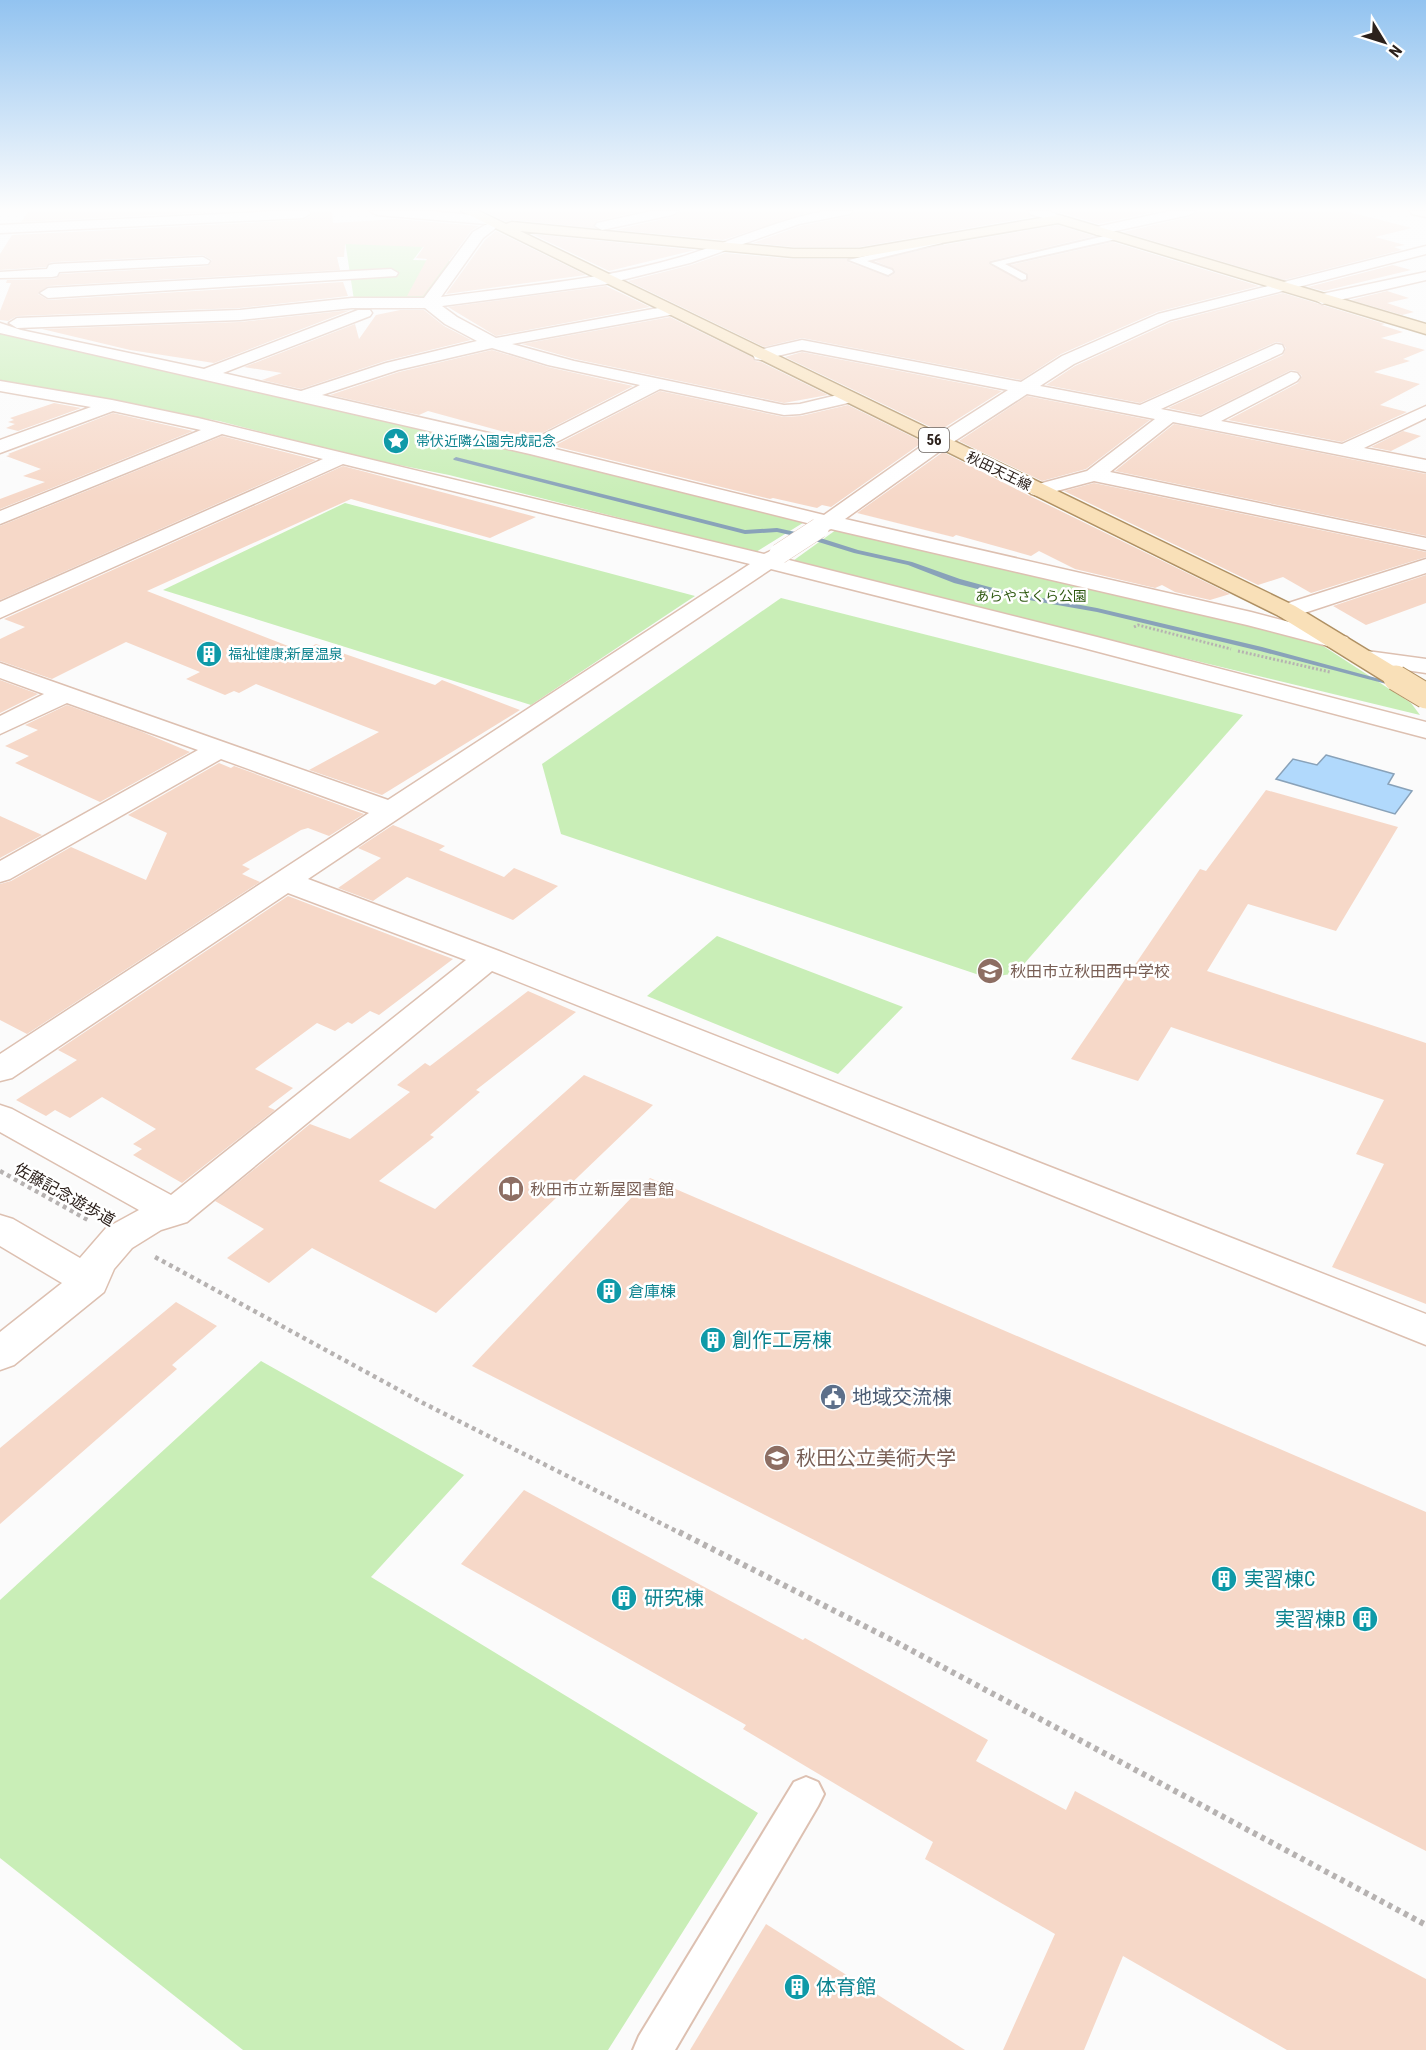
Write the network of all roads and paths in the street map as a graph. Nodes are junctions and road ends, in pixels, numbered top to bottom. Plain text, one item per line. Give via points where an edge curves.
1 (44, 307) edge
2 (134, 307) edge
3 (221, 307) edge
4 (318, 307) edge
5 (384, 307) edge
6 (433, 307) edge
7 (596, 307) dead end
8 (660, 307) edge
9 (1204, 307) edge
10 (1349, 307) edge
11 (669, 311) junction
12 (641, 316) junction
13 (40, 321) junction
14 (0, 327) edge
15 (1426, 329) edge
16 (493, 345) junction
17 (1276, 349) dead end
18 (760, 355) junction
19 (205, 374) junction
20 (1292, 377) dead end
21 (658, 383) junction
22 (0, 386) edge
23 (1025, 387) junction
24 (303, 396) junction
25 (846, 398) junction
26 (112, 405) junction
27 (1142, 411) junction
28 (1426, 411) edge
29 (1170, 416) junction
30 (1205, 422) junction
31 (219, 429) junction
32 (940, 442) junction
33 (0, 447) edge
34 (530, 448) junction
35 (1345, 450) junction
36 (339, 458) junction
37 (1426, 466) edge
38 (1094, 475) junction
39 (1038, 490) junction
40 (0, 518) edge
41 (824, 525) junction
42 (1426, 544) edge
43 (773, 558) junction
44 (1426, 566) edge
45 (0, 611) edge
46 (1287, 612) junction
47 (1339, 642) junction
48 (1216, 644) dead end
49 (1367, 658) junction
50 (1426, 666) edge
51 (0, 670) edge
52 (1330, 672) dead end
53 (65, 694) junction
54 (1426, 696) edge
55 (0, 726) edge
56 (1426, 730) edge
57 (219, 749) junction
58 (391, 811) junction
59 (0, 873) edge
60 (285, 881) junction
61 (488, 958) junction
62 (0, 1070) edge
63 (0, 1117) edge
64 (0, 1171) edge
65 (174, 1213) junction
66 (0, 1228) edge
67 (119, 1238) junction
68 (90, 1282) junction
69 (1426, 1330) edge
70 (0, 1354) edge
71 (806, 1794) dead end
72 (1426, 1925) edge
73 (653, 2050) edge

1 - 13 street
2 - 13 street
3 - 4 street via 240,315
5 - 19 street
6 - 16 street via 450,321
7 - 12 street
8 - 11 main road, 秋田天王線 / 56
9 - 23 street via 1164,317 1068,360
10 - 15 main road
11 - 12 street
11 - 18 main road, 秋田天王線 / 56
12 - 16 street
13 - 14 street
14 - 19 street via 29,337
16 - 21 street
16 - 24 street via 404,362
17 - 27 street
18 - 23 street via 802,345
18 - 25 main road, 秋田天王線 / 56
19 - 24 street
20 - 30 street
21 - 25 street via 784,410
21 - 34 street
22 - 26 street
23 - 27 street
23 - 32 street
24 - 34 street
25 - 32 main road, 秋田天王線 / 56
26 - 31 street
26 - 33 street
27 - 29 street
28 - 35 street
29 - 30 street
29 - 38 street
30 - 35 street
31 - 36 street
31 - 40 street
32 - 39 main road, 秋田天王線 / 56
32 - 41 street
34 - 41 street
35 - 37 street
36 - 43 street
36 - 45 street
38 - 39 street
38 - 42 street
39 - 46 main road, 秋田天王線 / 56
41 - 43 street, bridge
41 - 47 street via 1059,573
43 - 56 street
43 - 58 street
44 - 46 street
46 - 47 main road, 秋田天王線 / 56
47 - 49 main road, 秋田天王線 / 56
48 - 52 path
49 - 50 street
49 - 54 main road, 秋田天王線 / 56, bridge
51 - 53 street
53 - 55 street
53 - 57 street
57 - 58 street
57 - 59 street
58 - 60 street
60 - 61 street
60 - 62 street
61 - 65 street
61 - 69 street
63 - 65 street
64 - 67 path, 佐藤記念遊歩道
65 - 67 street via 148,1221
66 - 68 street
67 - 68 street via 97,1263
67 - 72 path, 佐藤記念遊歩道 via 423,1403 894,1641
68 - 70 street
71 - 73 lane

